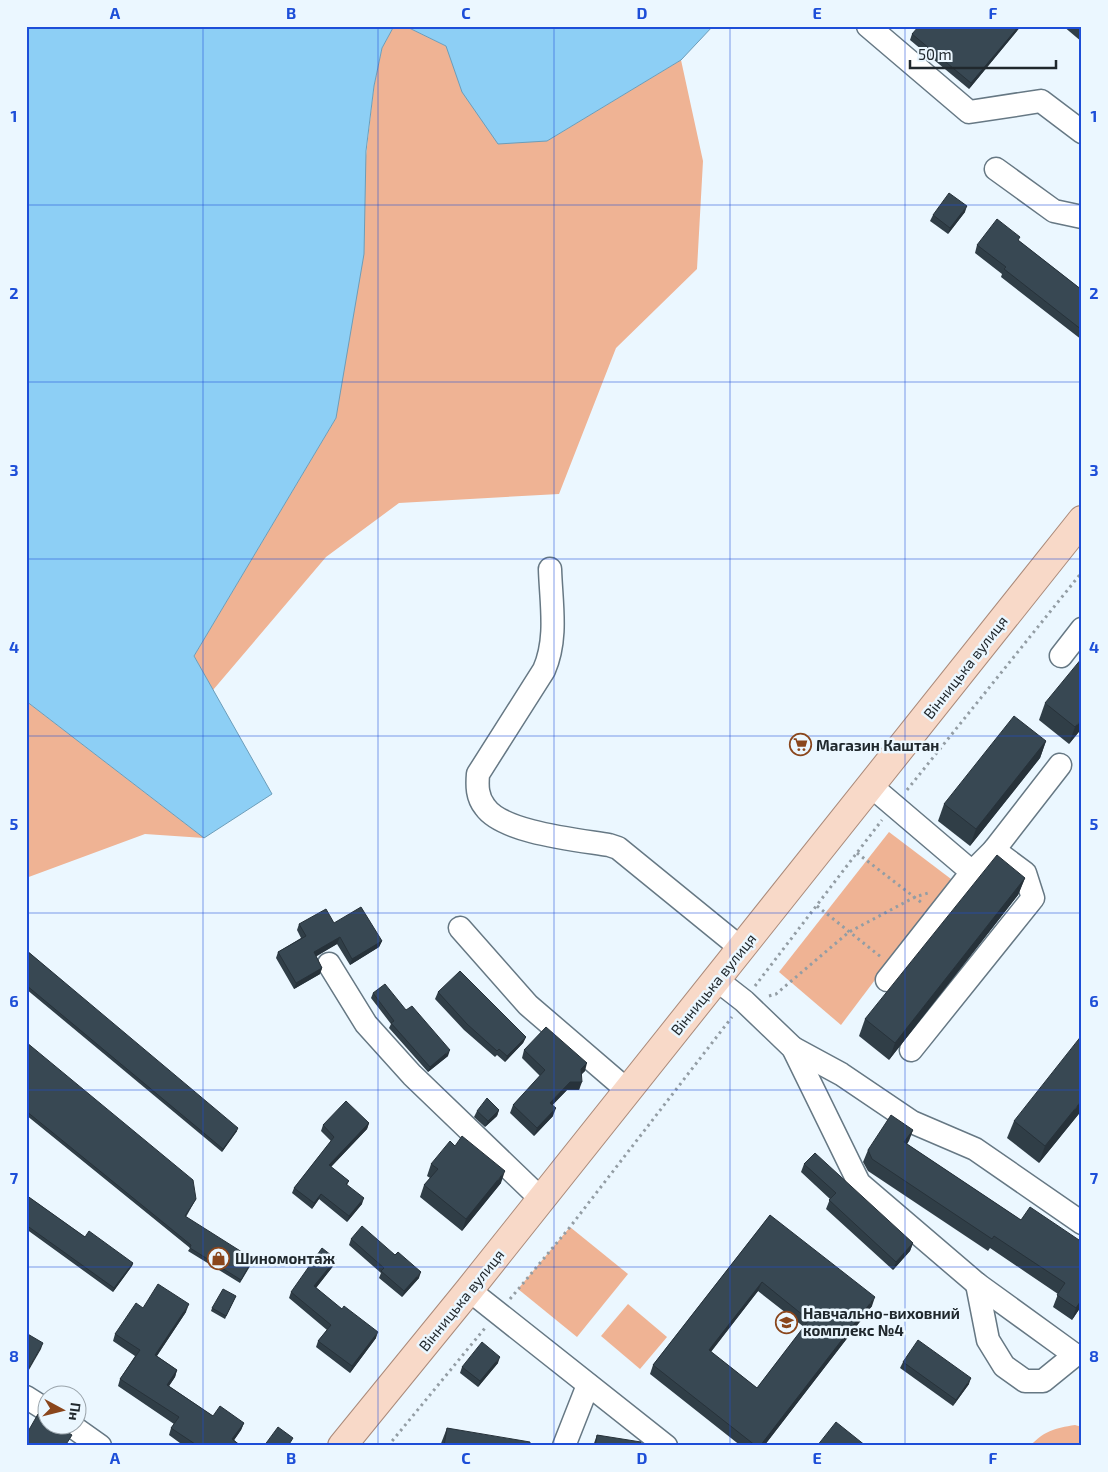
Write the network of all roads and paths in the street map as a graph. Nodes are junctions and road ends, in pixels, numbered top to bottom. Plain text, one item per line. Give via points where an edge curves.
1 (868, 26) edge
2 (1082, 132) edge
3 (996, 169) dead end
4 (1082, 217) edge
5 (1082, 520) edge
6 (550, 569) dead end
7 (1082, 572) edge
8 (1082, 629) edge
9 (1061, 656) dead end
10 (1060, 764) dead end
11 (870, 786) junction
12 (894, 805) junction
13 (994, 850) junction
14 (857, 853) junction
15 (972, 872) junction
16 (932, 892) dead end
17 (915, 897) junction
18 (817, 906) junction
19 (938, 915) junction
20 (460, 928) dead end
21 (849, 932) junction
22 (742, 949) junction
23 (328, 964) dead end
24 (891, 974) joint
25 (717, 980) junction
26 (744, 1001) junction
27 (793, 1048) junction
28 (911, 1050) edge
29 (627, 1090) junction
30 (541, 1199) junction
31 (1082, 1223) edge
32 (977, 1284) junction
33 (469, 1290) junction
34 (498, 1313) junction
35 (1078, 1355) edge
36 (588, 1385) junction
37 (26, 1397) edge
38 (38, 1405) edge
39 (83, 1434) edge
40 (100, 1446) edge
41 (342, 1446) edge
42 (388, 1446) edge
43 (564, 1446) edge
44 (666, 1446) edge

1 - 2 street via 969,112 1041,101
3 - 4 street via 1054,210
5 - 11 main road, Вінницька вулиця
6 - 22 street via 553,642 549,657 478,774 478,794 484,807 494,817 535,832 618,848
7 - 12 path
8 - 9 street
10 - 13 street
11 - 12 street
11 - 22 main road, Вінницька вулиця
12 - 14 path
12 - 15 street
13 - 15 street
13 - 28 street via 1025,873 1033,898
14 - 17 path
14 - 18 path
15 - 19 street
16 - 17 path
17 - 19 path
17 - 21 path
18 - 21 path
18 - 26 path
19 - 24 street
20 - 29 street via 528,1005
21 - 24 path
21 - 26 path via 776,994
22 - 25 main road, Вінницька вулиця
23 - 30 street via 366,1024 412,1075
25 - 26 street
25 - 29 main road, Вінницька вулиця
26 - 27 street
26 - 34 path via 570,1226
27 - 31 street via 841,1074 912,1122 975,1149
27 - 32 street via 859,1183
29 - 30 main road, Вінницька вулиця
30 - 33 main road, Вінницька вулиця
32 - 35 street
32 - 35 street via 988,1340 1004,1366 1025,1381 1043,1381
33 - 34 street
33 - 41 main road, Вінницька вулиця
34 - 36 street
34 - 42 path
36 - 43 street
36 - 44 street
37 - 38 street
39 - 40 street

